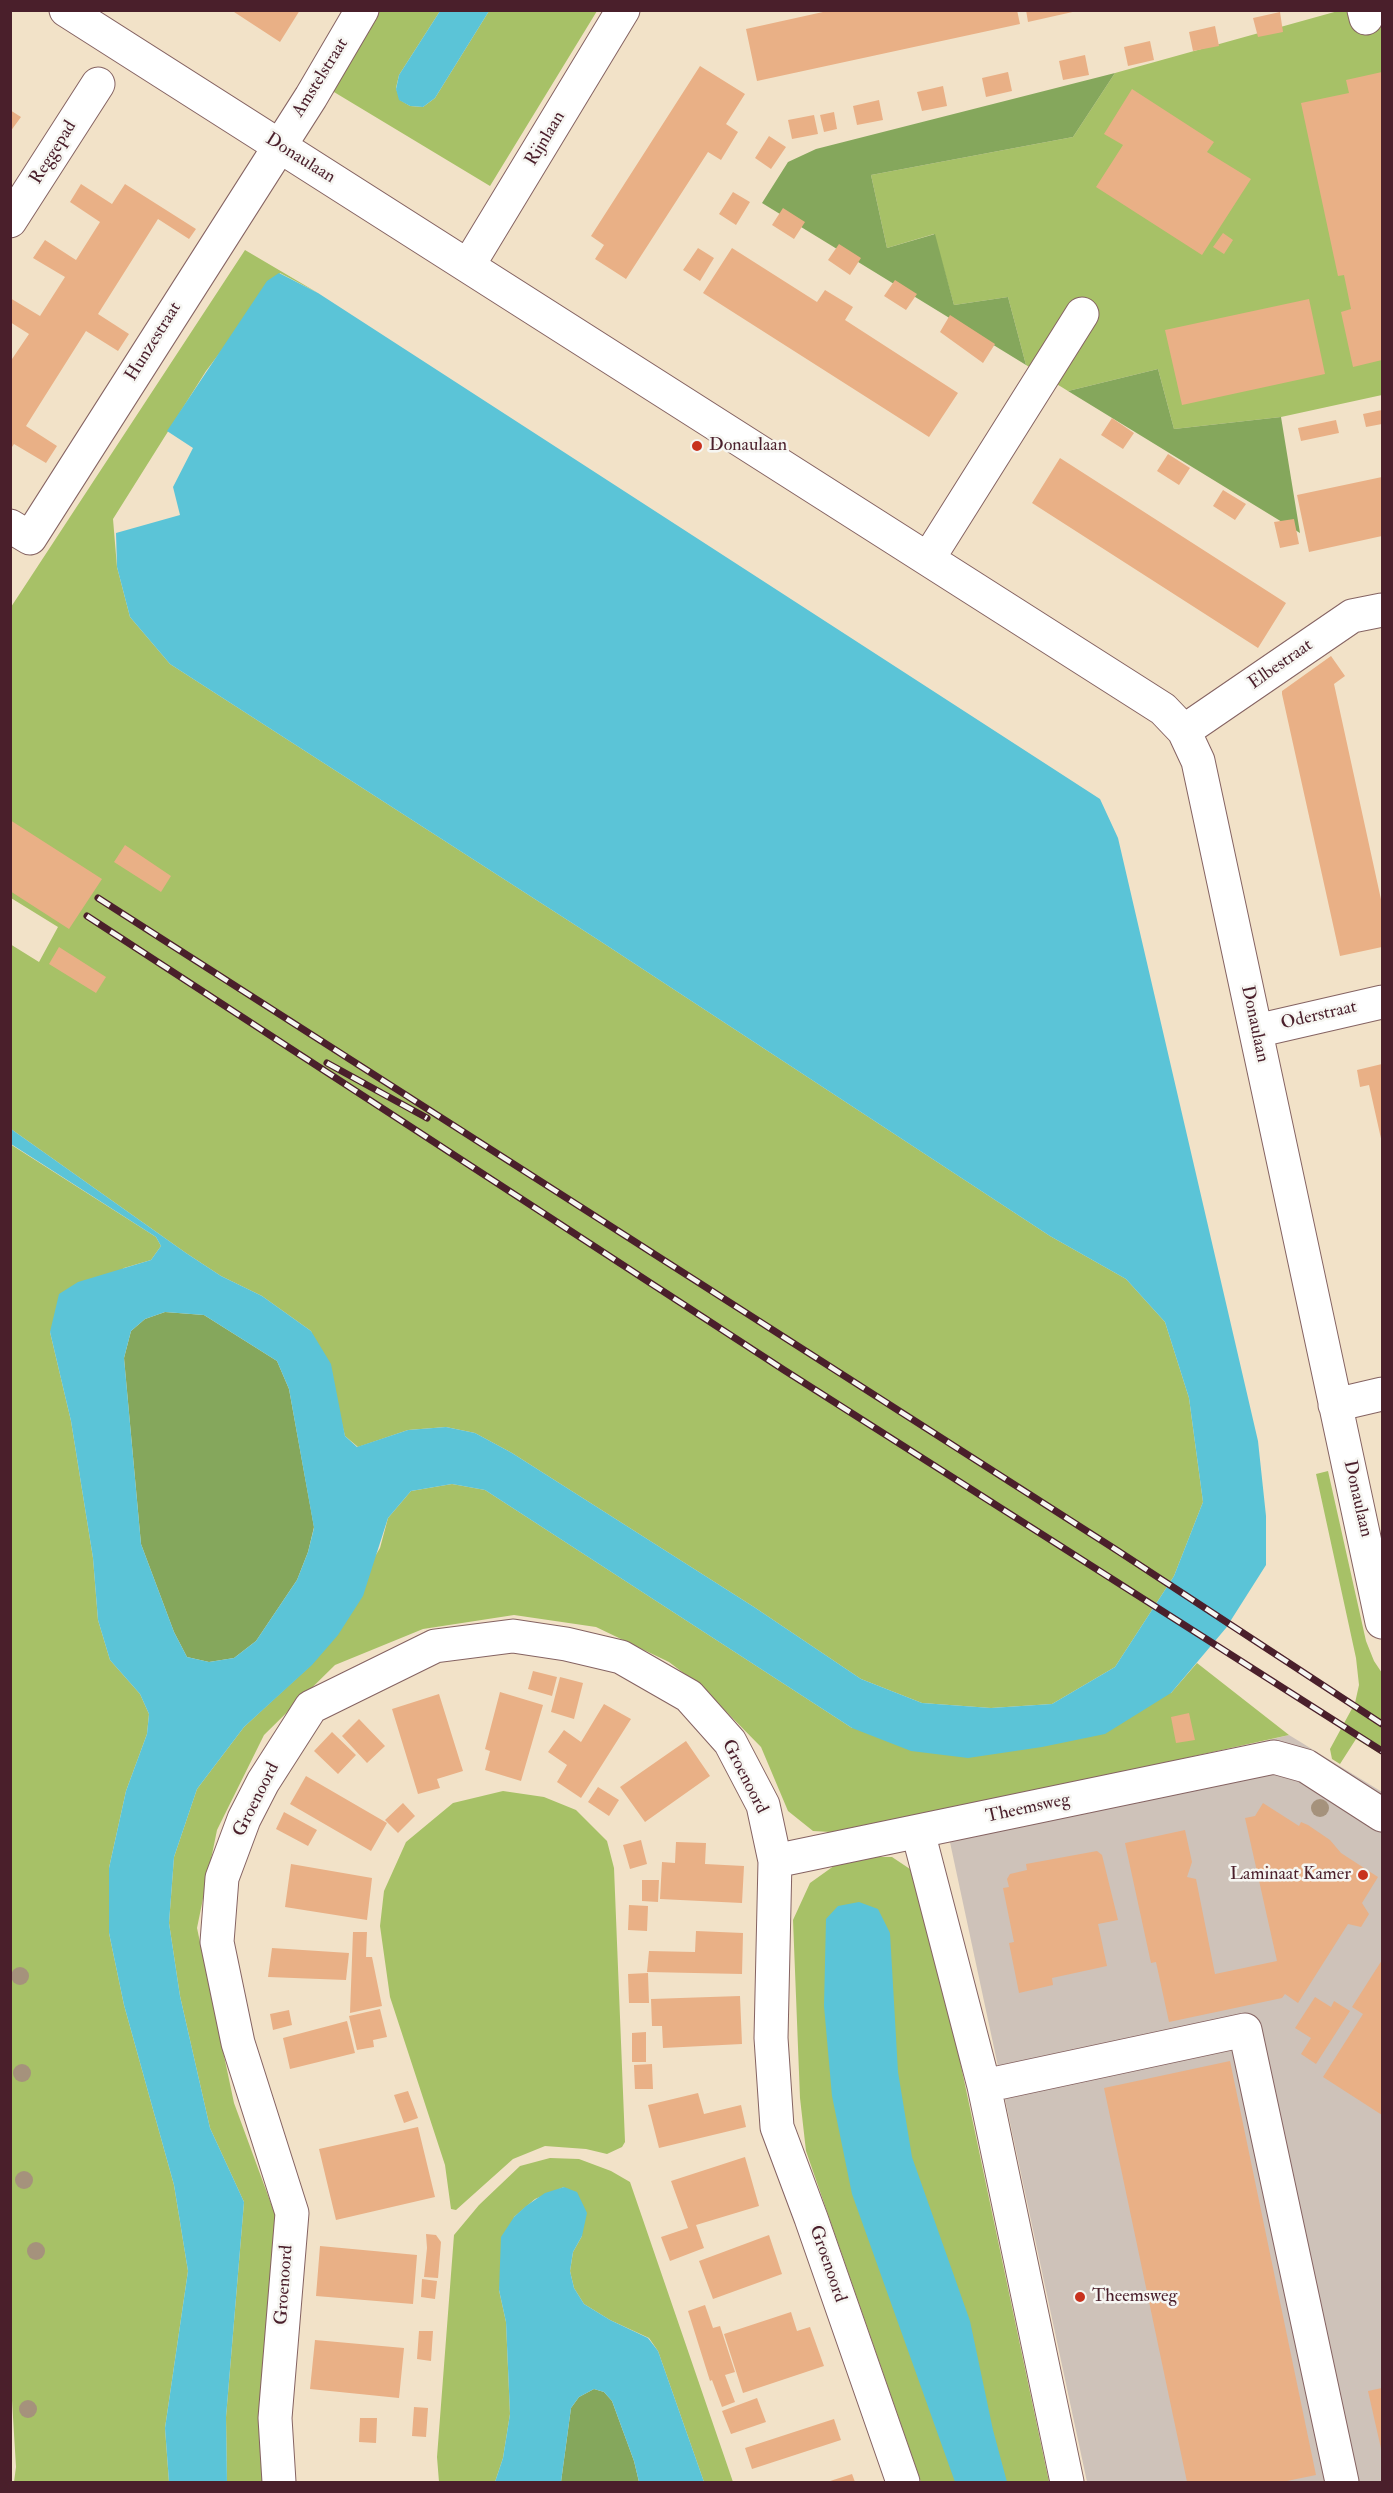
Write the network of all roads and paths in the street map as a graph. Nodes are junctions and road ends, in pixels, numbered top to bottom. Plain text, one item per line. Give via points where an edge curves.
1 (66, 10) edge
2 (362, 10) edge
3 (623, 10) edge
4 (98, 84) dead end
5 (279, 146) junction
6 (10, 221) edge
7 (468, 266) junction
8 (1082, 314) dead end
9 (20, 532) edge
10 (928, 559) junction
11 (1383, 610) edge
12 (1184, 731) junction
13 (1383, 1002) edge
14 (1256, 1031) junction
15 (1383, 1394) edge
16 (1335, 1405) junction
17 (1383, 1622) edge
18 (1383, 1815) edge
19 (918, 1832) junction
20 (775, 1861) junction
21 (984, 2086) junction
22 (279, 2482) edge
23 (903, 2482) edge
24 (1067, 2482) edge
25 (1342, 2482) edge

1 - 5 street, Donaulaan
2 - 5 street, Amstelstraat
3 - 7 street, Rijnlaan
4 - 6 street, Reggepad
5 - 7 street, Donaulaan
5 - 9 street, Hunzestraat
7 - 10 street, Donaulaan
8 - 10 street
10 - 12 street, Donaulaan via 1163,710
11 - 12 street, Elbestraat via 1352,616
12 - 14 street, Donaulaan via 1198,761
13 - 14 street, Oderstraat
14 - 16 street, Donaulaan
15 - 16 street
16 - 17 street, Donaulaan
18 - 19 street, Theemsweg via 1306,1766 1274,1757
19 - 20 street
19 - 21 street
20 - 22 street, Groenoord via 763,1805 730,1742 689,1696 621,1657 513,1636 435,1646 311,1707 244,1819 222,1878 217,1942 238,2043 292,2214 275,2418
20 - 23 street, Groenoord via 771,2038 777,2127
21 - 24 street
21 - 25 street via 1245,2030

